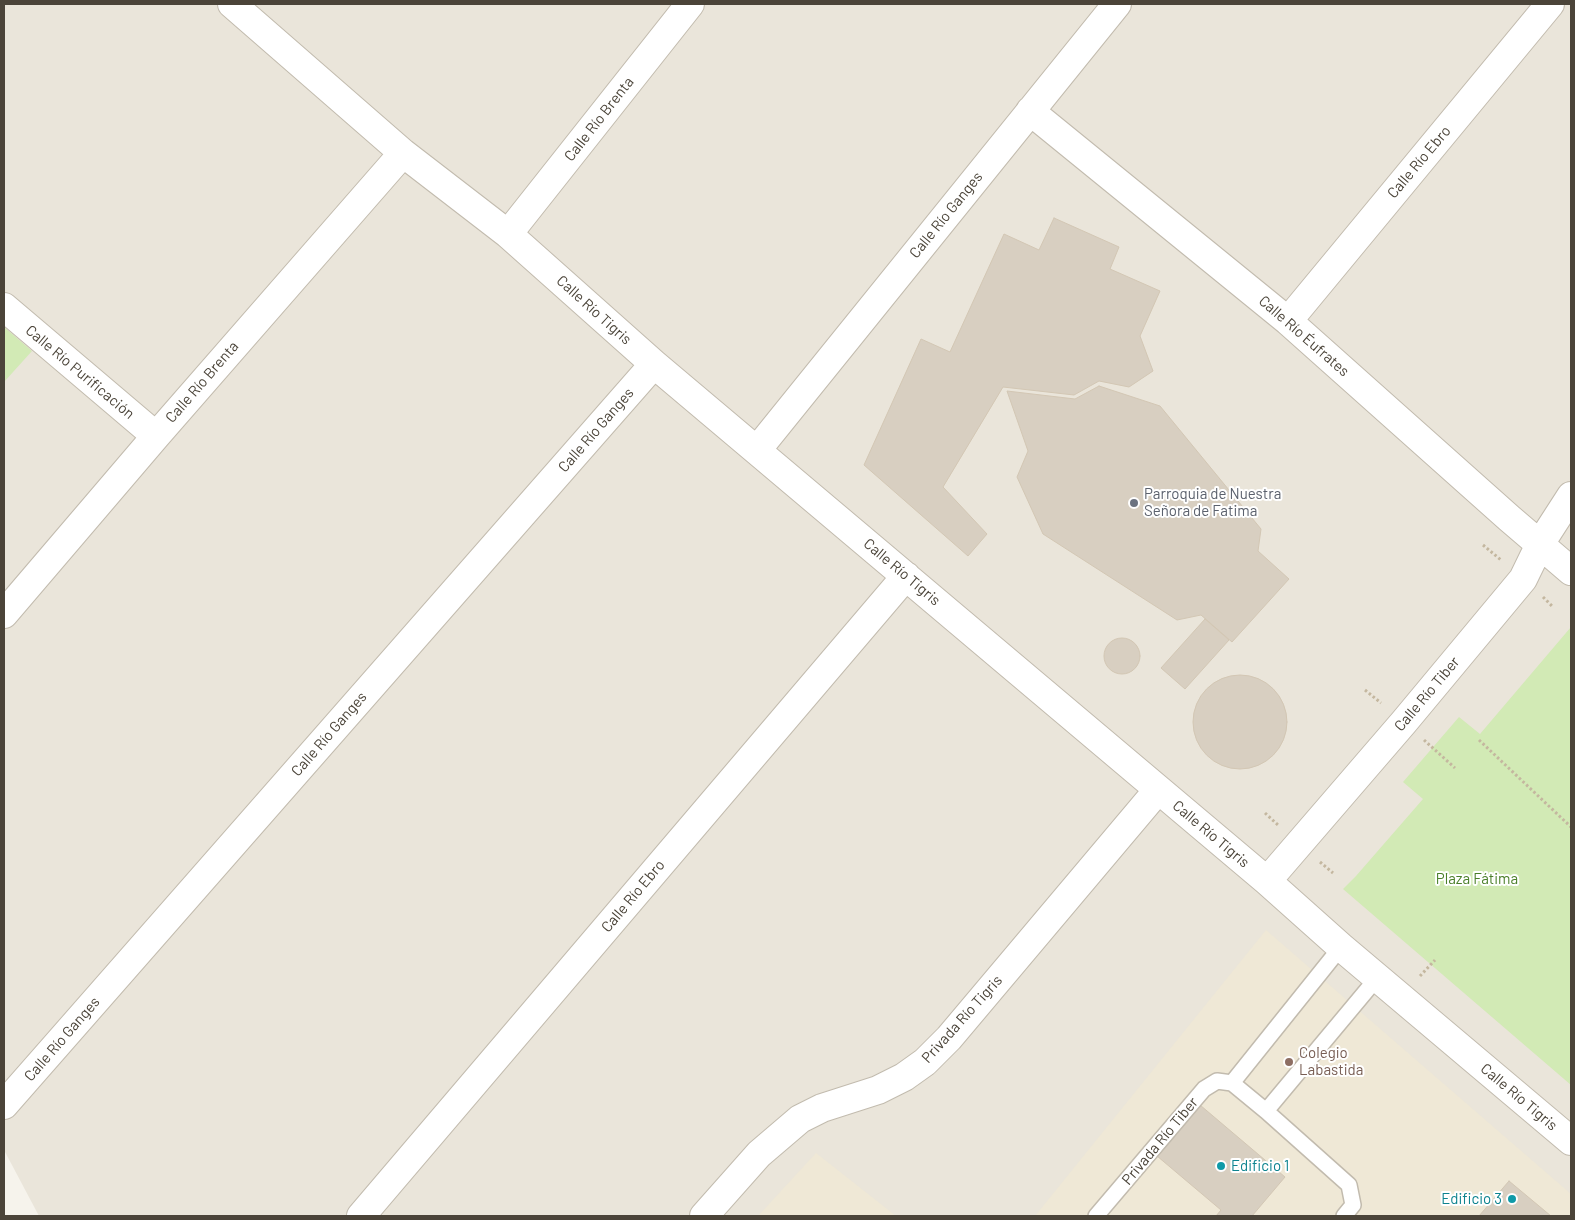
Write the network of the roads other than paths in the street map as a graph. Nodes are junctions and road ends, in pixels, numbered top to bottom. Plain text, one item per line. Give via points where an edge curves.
1 (690, 4) edge
2 (1117, 4) edge
3 (1550, 4) edge
4 (242, 7) edge
5 (1030, 111) junction
6 (403, 152) junction
7 (508, 234) junction
8 (4, 307) edge
9 (1288, 321) junction
10 (654, 364) junction
11 (156, 436) junction
12 (757, 450) junction
13 (1571, 496) edge
14 (1540, 544) junction
15 (1571, 571) edge
16 (906, 576) junction
17 (4, 614) edge
18 (1158, 790) junction
19 (1267, 881) junction
20 (1342, 947) junction
21 (1378, 978) junction
22 (1232, 1083) junction
23 (4, 1105) edge
24 (1266, 1111) junction
25 (1571, 1142) edge
26 (360, 1216) edge
27 (704, 1216) edge
28 (1096, 1216) edge
29 (1344, 1216) edge

1 - 7 street, Calle Río Brenta
2 - 5 street, Calle Río Ganges
3 - 9 street, Calle Río Ebro
4 - 6 street, Calle Río Tigris
5 - 9 street, Calle Río Éufrates
5 - 12 street, Calle Río Ganges
6 - 7 street, Calle Río Tigris
6 - 11 street, Calle Río Brenta
7 - 10 street, Calle Río Tigris
8 - 11 street, Calle Río Purificación
9 - 14 street, Calle Río Éufrates
10 - 12 street, Calle Río Tigris
10 - 23 street, Calle Río Ganges
11 - 17 street, Calle Río Brenta
12 - 16 street, Calle Río Tigris
13 - 14 street, Calle Río Tiber
14 - 15 street, Calle Río Éufrates
14 - 19 street, Calle Río Tiber via 1523,579
16 - 18 street, Calle Río Tigris
16 - 26 street, Calle Río Ebro
18 - 19 street, Calle Río Tigris
18 - 27 street, Privada Río Tigris via 949,1038 925,1062 904,1078 878,1090 822,1108 800,1119 759,1154
19 - 20 street, Calle Río Tigris
20 - 21 street, Calle Río Tigris
20 - 22 lane
21 - 24 lane
21 - 25 street, Calle Río Tigris
22 - 24 lane
22 - 28 lane, Privada Río Tiber via 1217,1081 1204,1089
24 - 29 lane via 1349,1185 1353,1205

